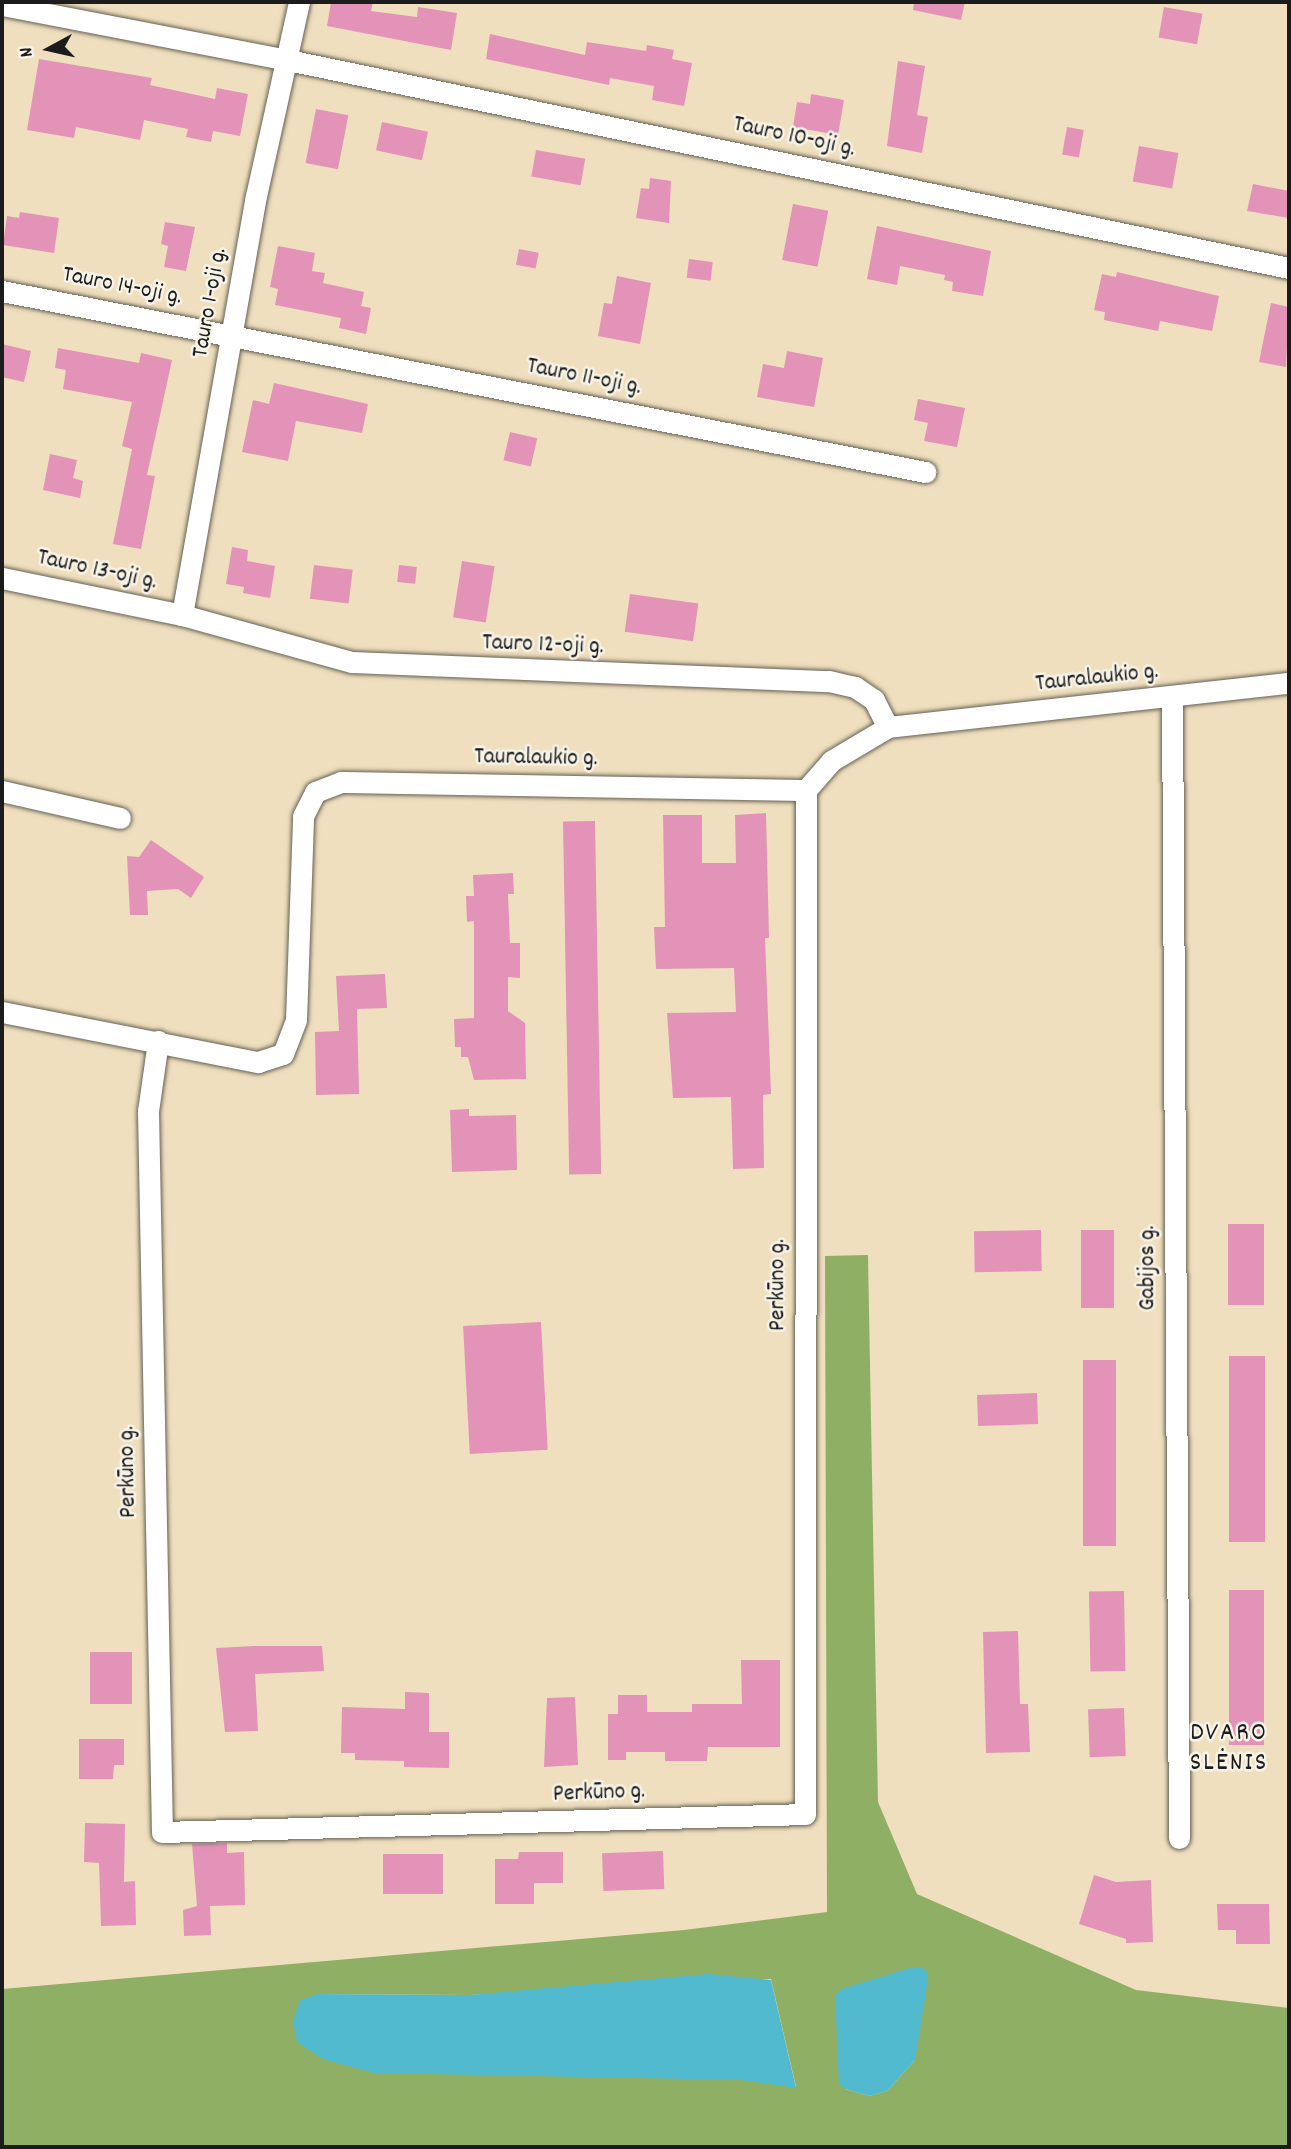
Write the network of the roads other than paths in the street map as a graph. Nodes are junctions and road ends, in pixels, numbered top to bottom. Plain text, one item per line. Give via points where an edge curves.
1 (299, 2) edge
2 (2, 5) edge
3 (288, 60) junction
4 (1289, 268) edge
5 (2, 291) edge
6 (233, 335) junction
7 (925, 472) dead end
8 (2, 578) edge
9 (182, 615) junction
10 (1289, 682) edge
11 (1172, 697) junction
12 (888, 727) junction
13 (806, 790) junction
14 (2, 791) edge
15 (120, 818) dead end
16 (2, 1012) edge
17 (158, 1041) junction
18 (1179, 1838) dead end

1 - 3 street, Tauro 1-oji g.
2 - 3 street, Tauro 10-oji g.
3 - 4 street, Tauro 10-oji g.
3 - 6 street, Tauro 1-oji g. via 256,196
5 - 6 street, Tauro 14-oji g.
6 - 7 street, Tauro 11-oji g.
6 - 9 street, Tauro 1-oji g.
8 - 9 street, Tauro 13-oji g.
9 - 12 street, Tauro 12-oji g. via 352,662 829,681 855,688 874,700
10 - 11 street, Tauralaukio g.
11 - 12 street, Tauralaukio g.
11 - 18 street, Gabijos g.
12 - 13 street, Tauralaukio g. via 831,761
13 - 17 street, Tauralaukio g. via 341,782 315,792 303,816 296,1020 284,1055 258,1062
13 - 17 street, Perkūno g. via 805,1814 162,1832 148,1111
14 - 15 street
16 - 17 street, Tauralaukio g.

